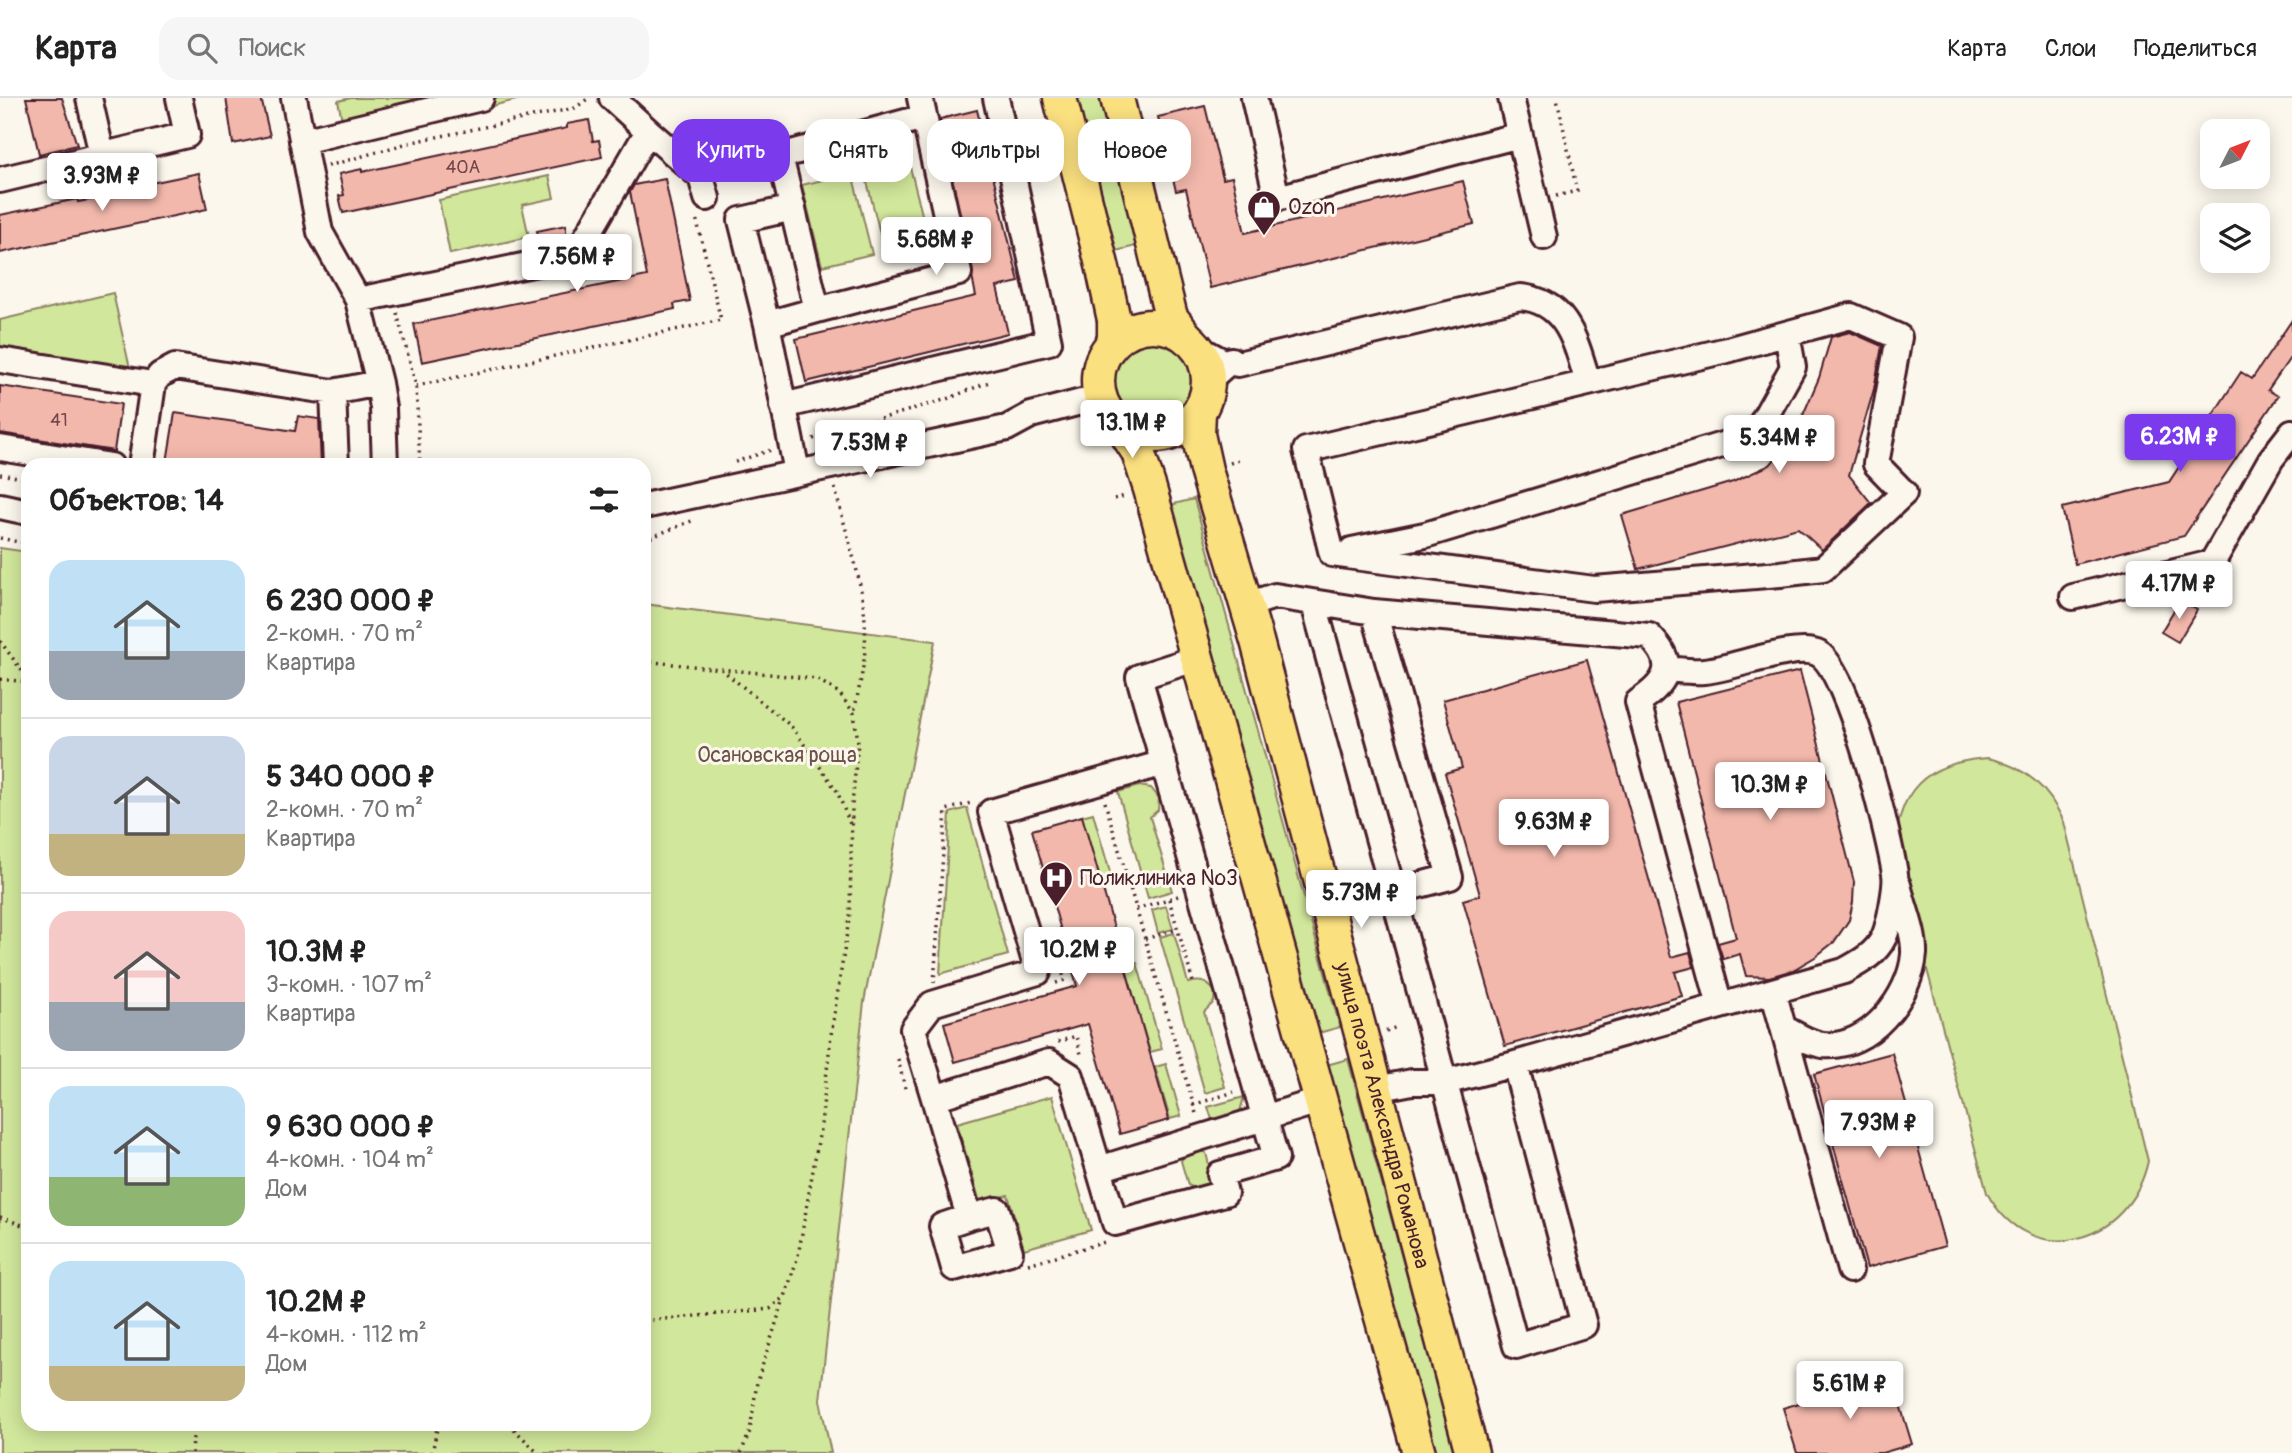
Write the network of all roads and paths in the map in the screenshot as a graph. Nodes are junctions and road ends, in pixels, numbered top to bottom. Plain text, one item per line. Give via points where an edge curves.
1 (89, 98) edge
2 (179, 98) edge
3 (294, 98) edge
4 (481, 98) edge
5 (589, 98) edge
6 (612, 98) edge
7 (996, 98) edge
8 (1060, 98) edge
9 (1117, 98) edge
10 (1254, 98) edge
11 (1511, 98) edge
12 (1557, 98) edge
13 (922, 107) edge
14 (648, 131) junction
15 (1520, 135) junction
16 (304, 150) junction
17 (102, 155) junction
18 (0, 180) edge
19 (1535, 200) junction
20 (701, 205) joint
21 (793, 208) junction
22 (610, 234) dead end
23 (1544, 237) dead end
24 (589, 262) dead end
25 (358, 300) junction
26 (395, 303) dead end
27 (817, 310) junction
28 (767, 324) junction
29 (1787, 334) junction
30 (1114, 341) junction
31 (1191, 342) junction
32 (0, 360) edge
33 (1231, 360) junction
34 (995, 379) dead end
35 (1588, 382) junction
36 (379, 383) junction
37 (153, 384) junction
38 (416, 386) junction
39 (333, 392) junction
40 (1203, 401) junction
41 (1101, 404) junction
42 (783, 406) junction
43 (2292, 432) edge
44 (791, 444) junction
45 (0, 448) edge
46 (62, 458) edge
47 (142, 458) edge
48 (336, 458) edge
49 (385, 458) edge
50 (420, 458) edge
51 (1240, 460) dead end
52 (727, 464) dead end
53 (1206, 470) junction
54 (797, 472) junction
55 (0, 474) edge
56 (21, 478) edge
57 (833, 478) dead end
58 (1150, 489) junction
59 (1114, 499) dead end
60 (651, 504) edge
61 (0, 506) edge
62 (21, 510) edge
63 (0, 538) edge
64 (21, 542) edge
65 (1332, 554) junction
66 (2073, 597) dead end
67 (1314, 604) junction
68 (1247, 605) junction
69 (1374, 612) junction
70 (0, 641) edge
71 (1198, 658) junction
72 (651, 662) edge
73 (719, 668) junction
74 (1667, 669) junction
75 (21, 671) edge
76 (0, 678) edge
77 (21, 680) edge
78 (854, 713) junction
79 (1164, 763) junction
80 (1099, 781) junction
81 (981, 800) dead end
82 (968, 803) junction
83 (972, 816) dead end
84 (852, 827) junction
85 (1895, 877) junction
86 (1200, 890) junction
87 (1393, 892) junction
88 (1169, 899) junction
89 (1136, 909) junction
90 (1178, 929) junction
91 (1145, 939) junction
92 (1061, 967) dead end
93 (945, 981) dead end
94 (1193, 982) dead end
95 (1051, 984) dead end
96 (933, 985) junction
97 (925, 988) dead end
98 (1773, 991) junction
99 (1720, 1006) junction
100 (1784, 1028) junction
101 (1050, 1044) dead end
102 (899, 1050) dead end
103 (1083, 1061) dead end
104 (1515, 1064) junction
105 (1445, 1082) junction
106 (1255, 1086) junction
107 (1376, 1089) junction
108 (934, 1098) junction
109 (909, 1100) dead end
110 (1322, 1100) junction
111 (1193, 1105) junction
112 (1265, 1119) junction
113 (1198, 1122) dead end
114 (1099, 1169) junction
115 (0, 1217) edge
116 (969, 1217) dead end
117 (21, 1224) edge
118 (1105, 1241) dead end
119 (1027, 1264) dead end
120 (1850, 1270) dead end
121 (785, 1297) junction
122 (651, 1320) edge
123 (193, 1431) edge
124 (437, 1431) edge
125 (516, 1431) edge
126 (191, 1453) edge
127 (432, 1453) edge
128 (538, 1453) edge
129 (741, 1453) edge
130 (1419, 1453) edge
131 (1472, 1453) edge

1 - 17 street
2 - 17 street via 187,135
3 - 16 street
4 - 16 street
5 - 16 path via 575,108 408,143 325,166
6 - 14 street
7 - 42 street via 1049,342
8 - 30 main road via 1103,269
9 - 31 main road via 1171,317
10 - 15 street via 1277,198
11 - 15 street
12 - 19 path via 1577,191
13 - 21 street via 780,156
13 - 27 street via 959,273
14 - 20 street via 701,177
14 - 25 street via 576,255
15 - 19 street
16 - 25 street via 320,232
17 - 18 street
19 - 23 street
20 - 38 path via 721,320
21 - 27 street
21 - 28 street via 741,220
22 - 24 path via 615,257
25 - 36 street
26 - 38 path
27 - 28 street
28 - 42 street
29 - 35 street
29 - 65 street via 1793,367 1755,435 1425,534
29 - 65 street via 1851,316 1899,337 1876,464 1904,493 1823,569 1594,589
30 - 31 main road via 1133,329 1156,326
30 - 41 main road via 1103,356
31 - 33 street via 1222,361
31 - 40 main road via 1206,367
32 - 37 street
33 - 35 street via 1238,364 1520,297 1543,303 1569,324
33 - 40 street via 1214,375
34 - 44 path via 934,403
35 - 65 street via 1306,450
36 - 39 street
36 - 49 street
37 - 39 street via 175,367
37 - 47 street
38 - 50 path
39 - 48 street
40 - 41 main road via 1180,429 1157,437 1144,436
40 - 53 main road, улица поэта Александра Романова via 1198,434
41 - 54 street via 1031,415 1007,428
41 - 58 main road via 1138,453
42 - 44 street
43 - 66 street via 2271,459 2212,564
44 - 52 path
44 - 54 street
45 - 46 street
51 - 53 path
53 - 68 main road, улица поэта Александра Романова
54 - 60 street
55 - 56 path
57 - 78 path via 857,567 863,618 865,649
58 - 59 path
58 - 71 main road
61 - 62 street
63 - 64 path
67 - 68 street via 1275,596
67 - 69 street
67 - 87 street
68 - 107 main road, улица поэта Александра Романова
69 - 74 street via 1649,636 1663,650
69 - 87 street via 1450,877
70 - 75 path
71 - 79 street via 1139,677
71 - 110 main road
72 - 73 path
73 - 78 path via 817,679 839,693
73 - 84 path via 791,726 836,791
74 - 85 street via 1702,672 1800,650 1819,654 1843,687 1872,779
74 - 99 street via 1660,688 1638,702
76 - 77 path
78 - 84 path via 858,742
79 - 80 street
79 - 86 street
80 - 89 path
80 - 108 street via 992,812 1038,972 932,1003 912,1029
81 - 82 path
82 - 83 path
82 - 96 path via 946,810
84 - 121 path via 850,913 821,1124 799,1256
85 - 98 street via 1884,937 1867,958 1844,971
85 - 100 street via 1914,949 1912,968 1894,1004 1872,1030 1842,1043 1810,1042
86 - 88 path
86 - 106 street
87 - 105 street
88 - 89 path
88 - 90 path
89 - 91 path
90 - 91 path
90 - 94 path
91 - 111 path
92 - 95 path via 1065,980
93 - 96 path
96 - 97 path
98 - 99 street
98 - 100 street
99 - 104 street
100 - 120 street
101 - 103 path via 1076,1036
102 - 109 path via 897,1064
104 - 105 street
104 - 105 street via 1584,1325 1516,1346
105 - 107 street
106 - 111 path
106 - 112 street
107 - 131 main road, улица поэта Александра Романова
108 - 114 street via 1049,1062 1071,1076
108 - 116 street
110 - 112 street
110 - 130 main road
111 - 113 path
112 - 114 street
112 - 114 street via 1276,1158 1220,1174 1225,1193 1115,1223
115 - 117 path
118 - 119 path
121 - 122 path via 770,1309
121 - 129 path via 757,1382 750,1431
123 - 126 path
124 - 127 path
125 - 128 path

